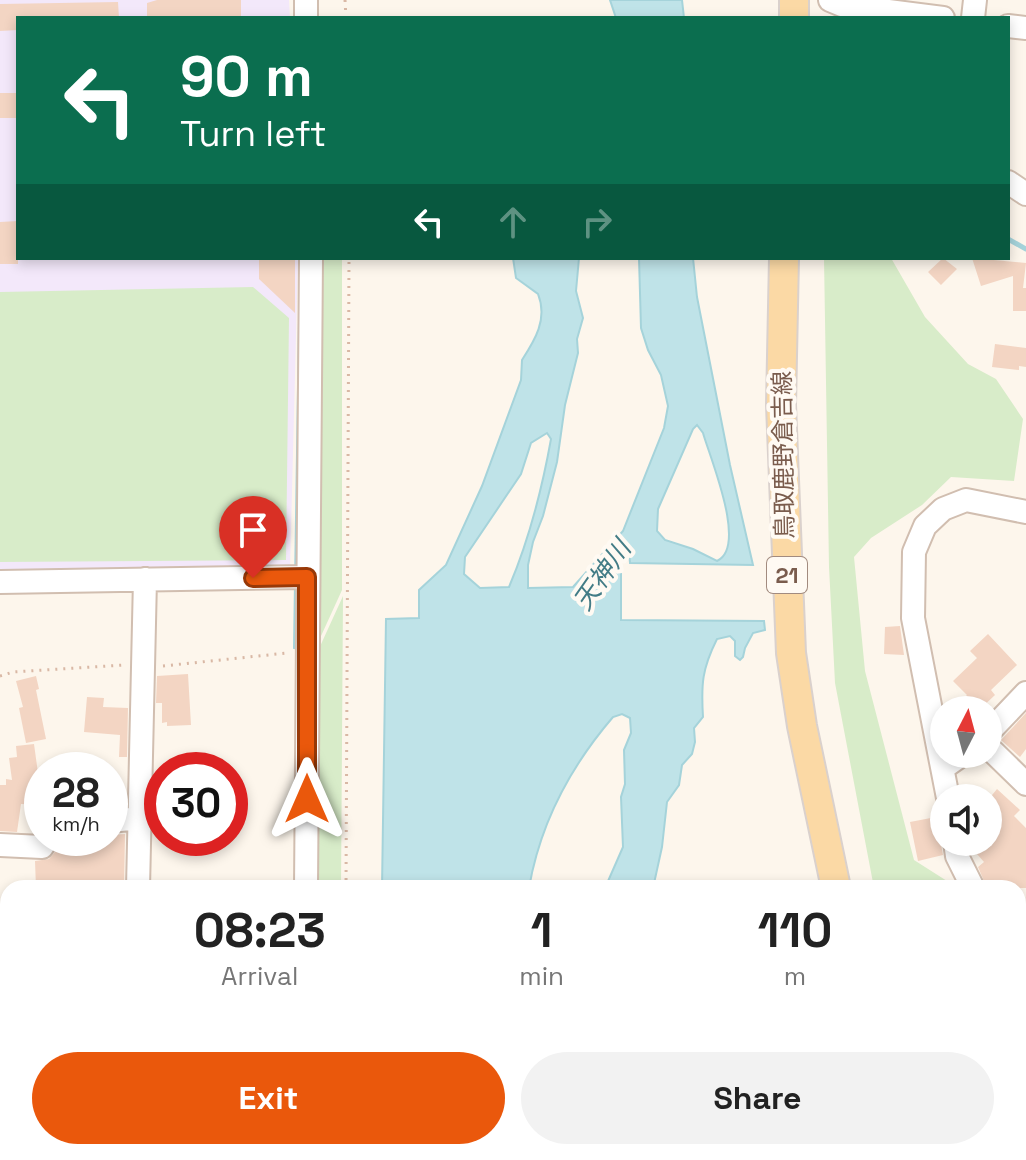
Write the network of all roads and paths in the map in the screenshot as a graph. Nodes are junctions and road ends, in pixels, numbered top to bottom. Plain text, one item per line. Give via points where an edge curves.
1 (830, 0) edge
2 (866, 4) edge
3 (932, 16) edge
4 (311, 260) edge
5 (349, 260) edge
6 (784, 260) edge
7 (1026, 512) edge
8 (307, 577) junction
9 (145, 579) junction
10 (0, 582) edge
11 (308, 652) junction
12 (144, 666) junction
13 (0, 676) edge
14 (1026, 693) edge
15 (930, 703) edge
16 (1002, 718) edge
17 (1002, 761) edge
18 (943, 768) edge
19 (946, 784) edge
20 (1026, 784) edge
21 (140, 818) junction
22 (128, 819) edge
23 (0, 845) edge
24 (24, 846) edge
25 (957, 856) edge
26 (138, 880) edge
27 (306, 880) edge
28 (346, 880) edge
29 (834, 880) edge
30 (969, 880) edge

1 - 2 street
2 - 3 street
4 - 8 street
5 - 28 path
6 - 29 main road, 鳥取鹿野倉吉線 / 21 via 781,405 791,653
7 - 15 street via 966,500 943,509 925,526 914,552 913,618
8 - 9 street
8 - 11 street
9 - 10 street
9 - 12 street
11 - 12 path
11 - 27 street
12 - 13 path
12 - 21 street
14 - 16 street
17 - 20 street
18 - 19 street
21 - 22 street
21 - 26 street
23 - 24 street
25 - 30 street

